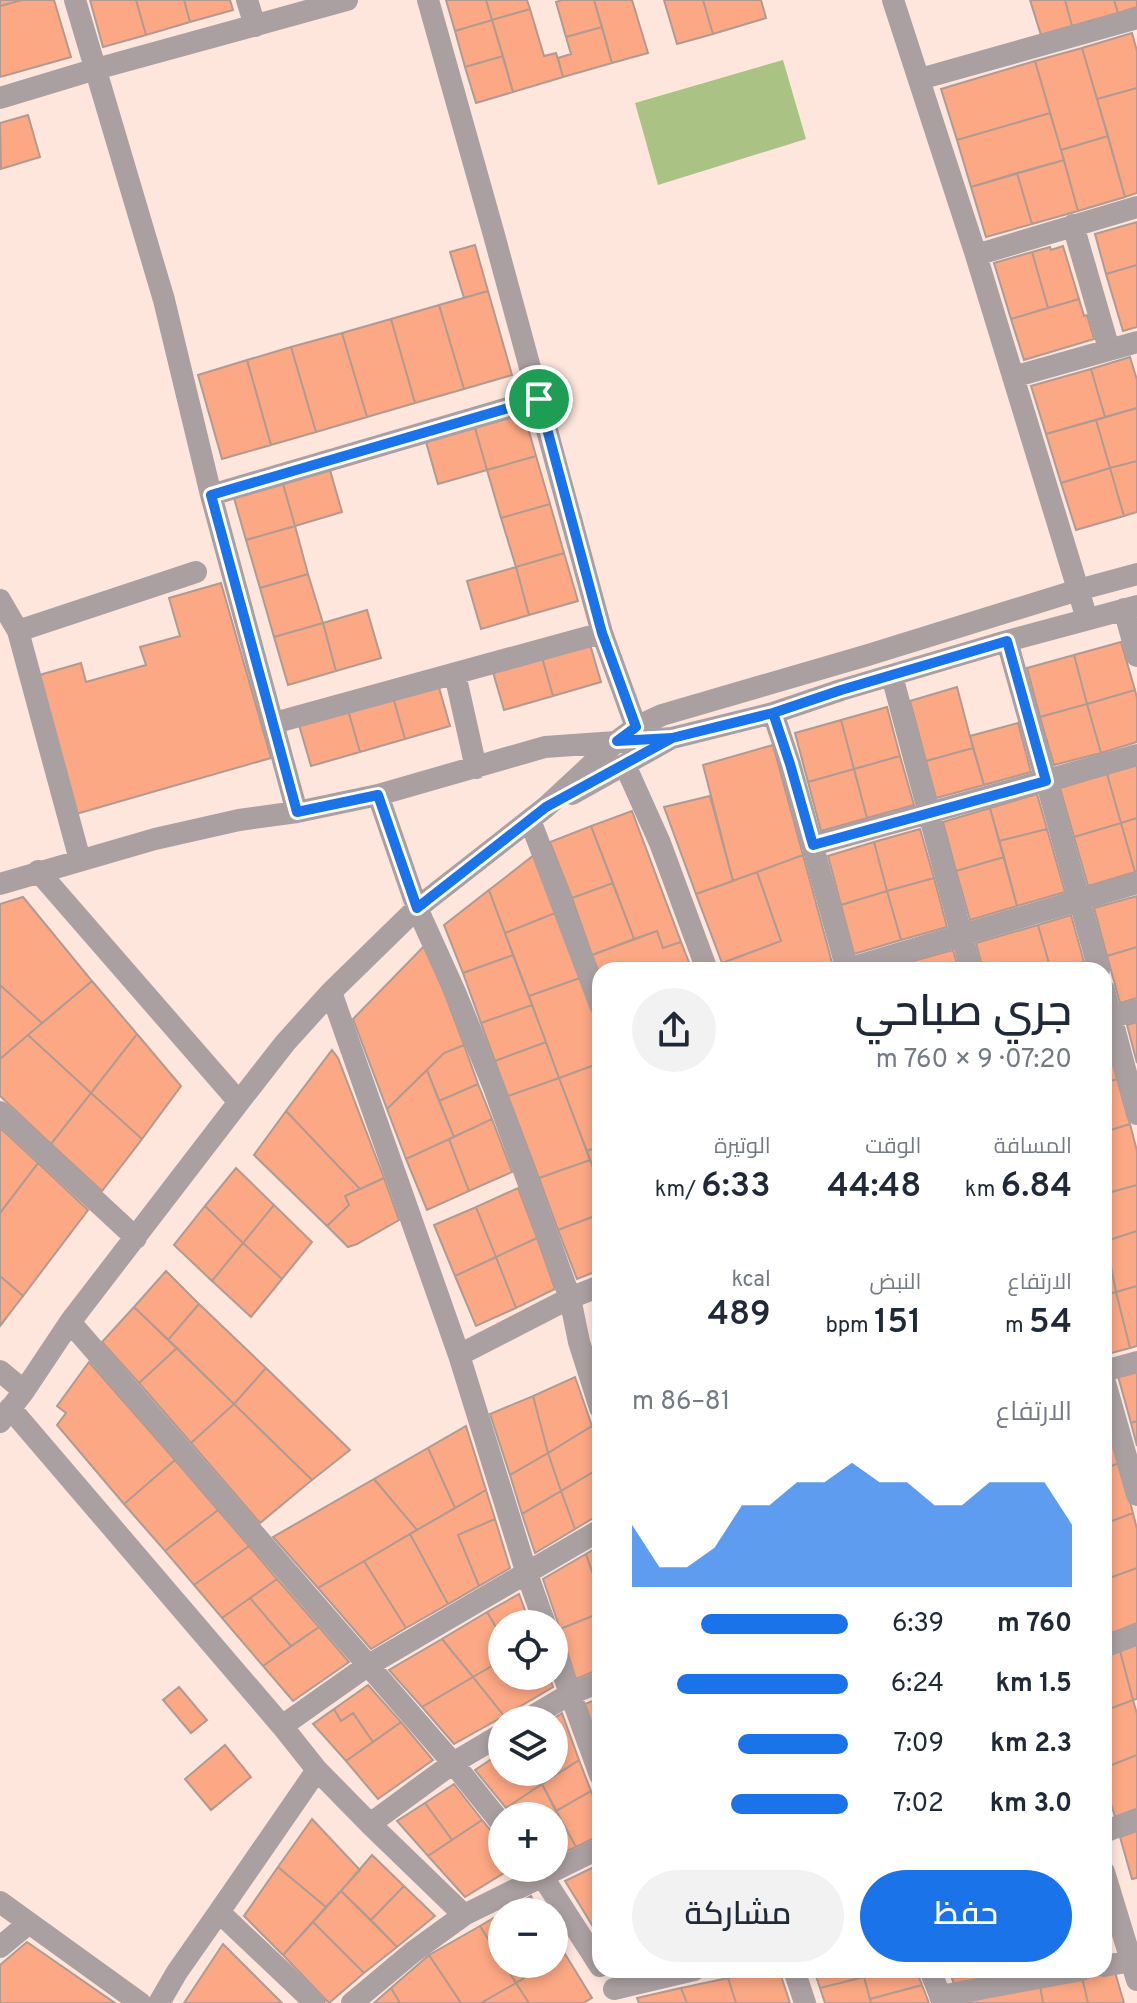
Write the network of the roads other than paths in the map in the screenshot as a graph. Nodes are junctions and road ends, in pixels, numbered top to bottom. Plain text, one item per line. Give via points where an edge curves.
1 (75, 0) edge
2 (247, 0) edge
3 (347, 0) edge
4 (428, 0) edge
5 (893, 0) edge
6 (1137, 18) edge
7 (255, 26) junction
8 (96, 69) junction
9 (920, 79) junction
10 (0, 98) edge
11 (1137, 207) edge
12 (1073, 225) junction
13 (976, 255) junction
14 (1137, 342) edge
15 (1109, 349) junction
16 (1013, 377) junction
17 (539, 399) junction
18 (211, 495) junction
19 (196, 572) dead end
20 (1137, 574) edge
21 (1078, 590) junction
22 (0, 600) edge
23 (1131, 608) edge
24 (1087, 619) junction
25 (18, 631) junction
26 (602, 633) junction
27 (1007, 641) junction
28 (1137, 656) edge
29 (455, 674) junction
30 (892, 676) junction
31 (773, 713) junction
32 (274, 723) junction
33 (636, 727) junction
34 (672, 738) junction
35 (617, 741) junction
36 (1137, 755) edge
37 (625, 765) junction
38 (476, 768) junction
39 (1046, 781) junction
40 (378, 795) junction
41 (297, 812) junction
42 (538, 814) junction
43 (929, 814) junction
44 (813, 845) junction
45 (80, 860) junction
46 (38, 871) junction
47 (1137, 883) edge
48 (0, 884) edge
49 (1079, 900) junction
50 (417, 908) junction
51 (962, 935) junction
52 (704, 962) edge
53 (845, 962) edge
54 (871, 962) edge
55 (969, 962) edge
56 (1097, 962) edge
57 (592, 980) edge
58 (331, 992) junction
59 (1137, 1010) edge
60 (1112, 1018) edge
61 (1112, 1032) edge
62 (239, 1102) junction
63 (0, 1112) edge
64 (1137, 1114) edge
65 (136, 1238) junction
66 (592, 1289) edge
67 (570, 1298) junction
68 (70, 1322) junction
69 (459, 1355) junction
70 (1137, 1362) edge
71 (1112, 1369) edge
72 (0, 1371) edge
73 (592, 1383) edge
74 (11, 1407) edge
75 (1112, 1407) edge
76 (1137, 1495) edge
77 (592, 1535) edge
78 (527, 1574) junction
79 (540, 1610) edge
80 (1137, 1634) edge
81 (1112, 1644) edge
82 (367, 1666) junction
83 (592, 1685) edge
84 (568, 1688) edge
85 (570, 1694) junction
86 (550, 1706) edge
87 (282, 1726) junction
88 (488, 1742) edge
89 (592, 1753) edge
90 (453, 1763) junction
91 (317, 1770) junction
92 (488, 1807) edge
93 (1137, 1819) edge
94 (370, 1824) junction
95 (1112, 1829) edge
96 (592, 1851) edge
97 (568, 1860) edge
98 (521, 1882) edge
99 (547, 1882) edge
100 (1112, 1898) edge
101 (0, 1902) edge
102 (219, 1912) junction
103 (464, 1915) junction
104 (29, 1923) junction
105 (0, 1947) edge
106 (592, 1957) edge
107 (1112, 1967) edge
108 (1134, 1971) edge
109 (648, 1978) edge
110 (797, 1978) edge
111 (933, 1978) edge
112 (1044, 1978) edge
113 (611, 1988) edge
114 (941, 2000) edge
115 (140, 2003) edge
116 (159, 2003) edge
117 (315, 2003) edge
118 (352, 2003) edge
119 (805, 2003) edge

1 - 8 street
2 - 7 street
3 - 7 street
4 - 17 street
5 - 9 street
6 - 9 street
7 - 8 street
8 - 10 street
8 - 18 street via 164,300
9 - 13 street
11 - 12 street
12 - 13 street
12 - 15 street
13 - 16 street
14 - 15 street
15 - 16 street
16 - 21 street
17 - 18 street
17 - 26 street
18 - 32 street
19 - 25 street
20 - 21 street
21 - 24 street
21 - 33 street
22 - 25 street
23 - 24 street
23 - 28 street
24 - 27 street
25 - 45 street
26 - 29 street
26 - 33 street
27 - 30 street
27 - 39 street
29 - 32 street
29 - 38 street
30 - 31 street
30 - 43 street
31 - 34 street
31 - 44 street
32 - 41 street
33 - 35 street
34 - 35 street
34 - 37 street
35 - 38 street via 545,747
35 - 42 street
36 - 39 street
37 - 42 street
37 - 52 street
38 - 40 street
39 - 43 street
39 - 49 street
40 - 41 street
40 - 50 street
41 - 45 street via 183,832
42 - 50 street
42 - 57 street
43 - 44 street
43 - 51 street
44 - 53 street
45 - 46 street
46 - 48 street
46 - 62 street
47 - 49 street
49 - 51 street
49 - 56 street
50 - 58 street
50 - 67 street via 493,1085
51 - 54 street
51 - 55 street
58 - 62 street
58 - 69 street
59 - 60 street
61 - 64 street
62 - 65 street
63 - 65 street
65 - 68 street
66 - 67 street
67 - 69 street
67 - 73 street
68 - 74 street
68 - 82 street
69 - 78 street
70 - 71 street
72 - 74 street
74 - 87 street
75 - 76 street
77 - 78 street
78 - 79 street
78 - 82 street
80 - 81 street
82 - 87 street
82 - 90 street
83 - 85 street
84 - 85 street
85 - 86 street
85 - 89 street
87 - 91 street
88 - 90 street
90 - 92 street
90 - 94 street
91 - 94 street
91 - 102 street
93 - 95 street
94 - 103 street
96 - 97 street
98 - 103 street
99 - 106 street
100 - 108 street
101 - 104 street
102 - 116 street
102 - 117 street
103 - 118 street
104 - 105 street
104 - 115 street
107 - 108 street
109 - 113 street
110 - 119 street
111 - 114 street
112 - 114 street

